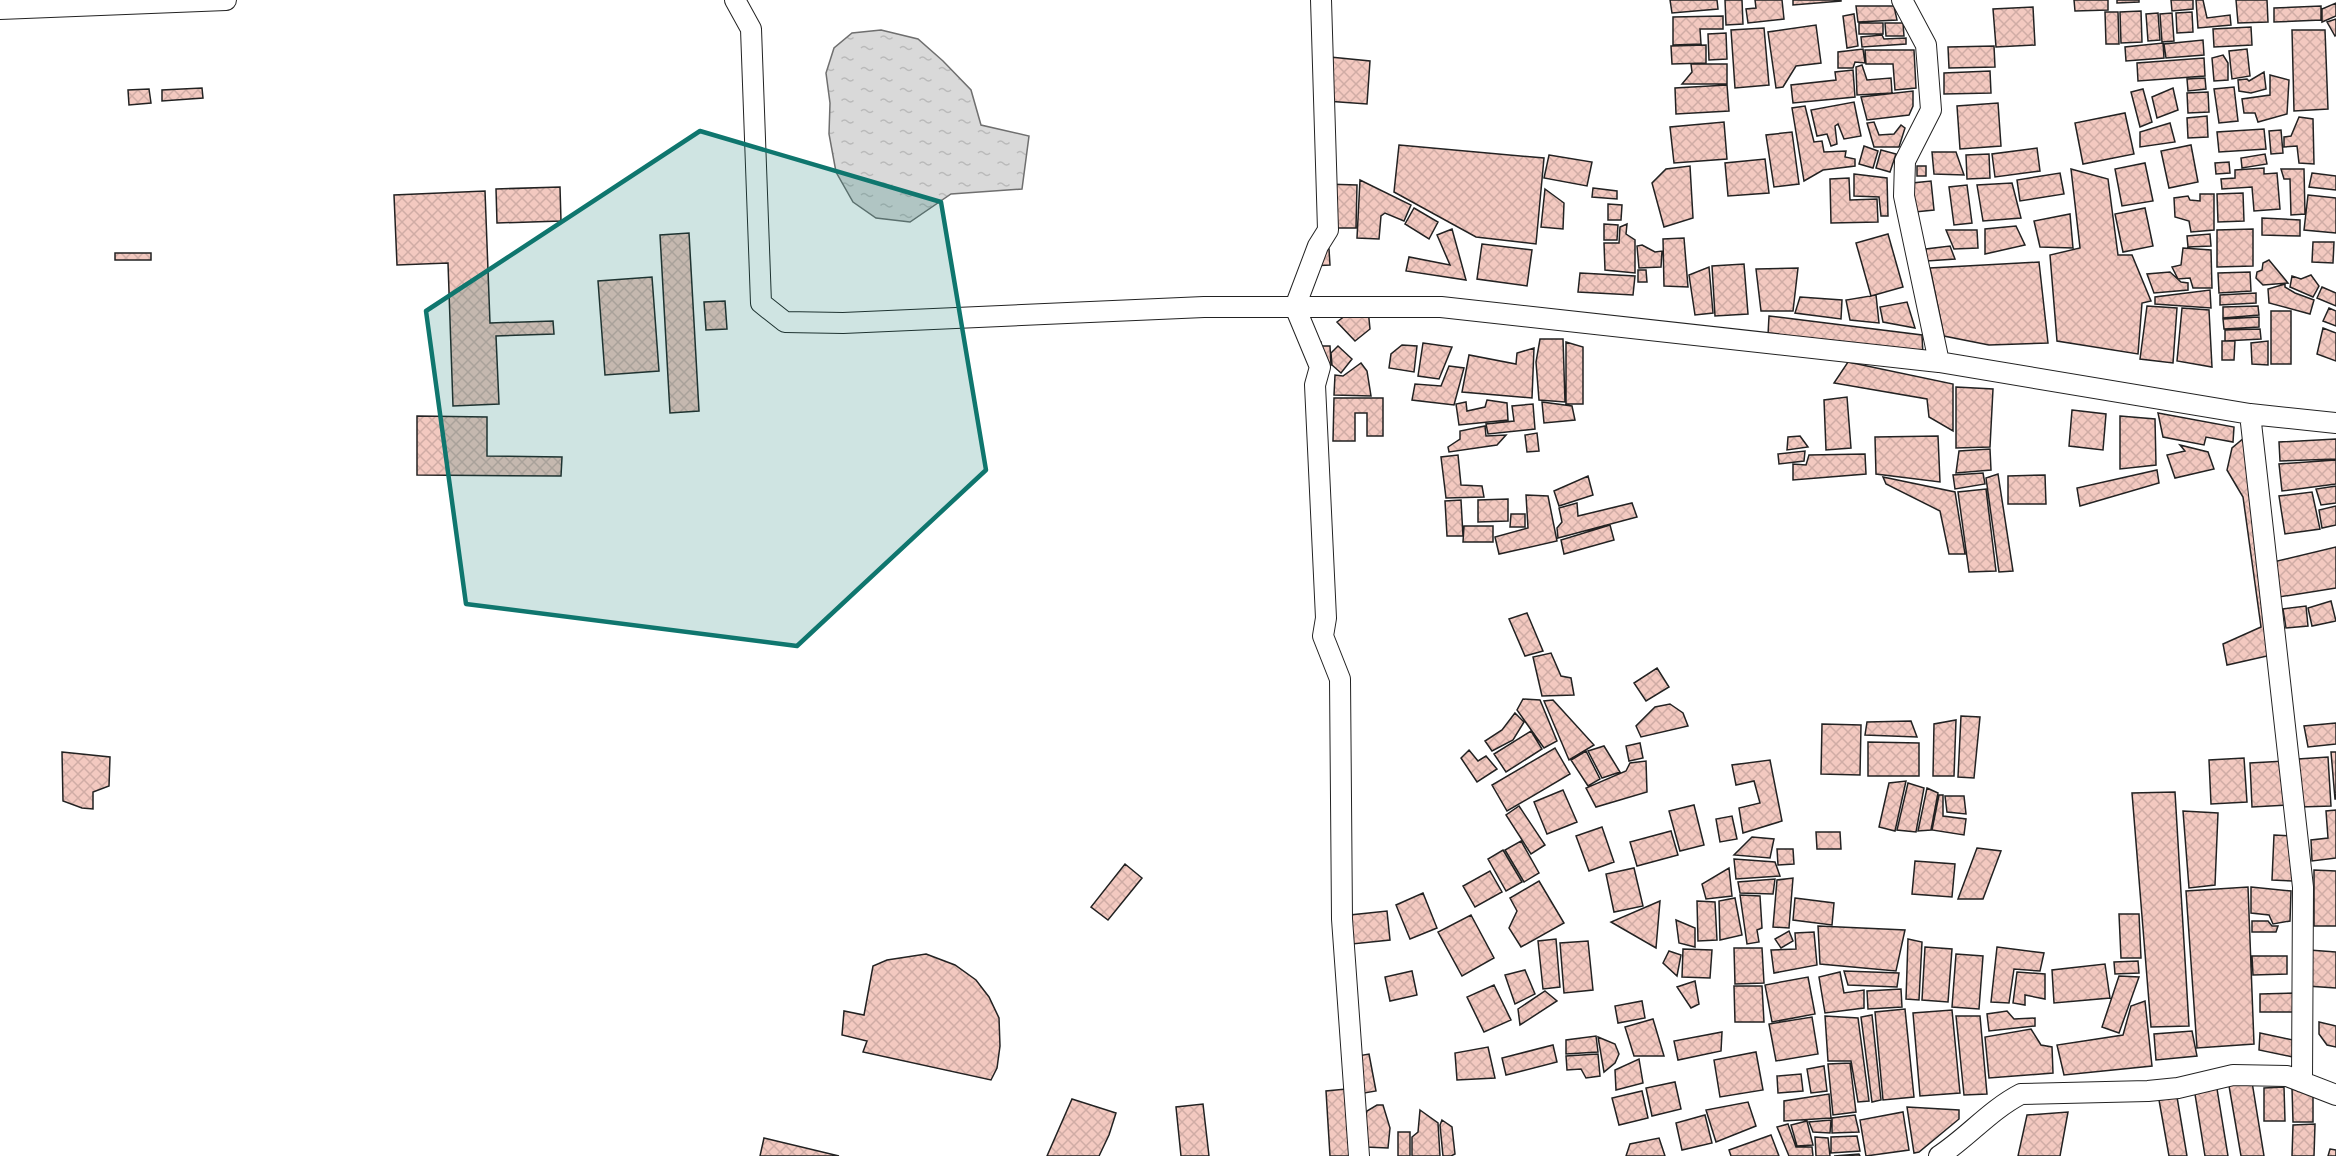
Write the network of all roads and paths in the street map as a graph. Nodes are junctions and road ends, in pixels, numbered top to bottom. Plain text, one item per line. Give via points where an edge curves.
1 (226, 0) edge
2 (735, 0) edge
3 (1321, 0) edge
4 (1902, 0) edge
5 (0, 9) edge
6 (1295, 307) junction
7 (1939, 362) junction
8 (2250, 414) junction
9 (2336, 423) edge
10 (2302, 1082) junction
11 (2336, 1095) edge
12 (1359, 1156) edge
13 (1940, 1156) edge

1 - 5 street
2 - 6 street via 751,29 761,303 785,322
3 - 6 street via 1328,230
4 - 7 street via 1926,45 1931,110 1905,160 1904,196
6 - 7 street via 1441,307
6 - 12 street via 1320,367 1315,385 1326,618 1323,636 1340,679 1342,919
7 - 8 street
8 - 9 street
8 - 10 street via 2303,887
10 - 11 street
10 - 13 street via 2287,1076 2233,1075 2148,1091 2021,1094 2002,1104

